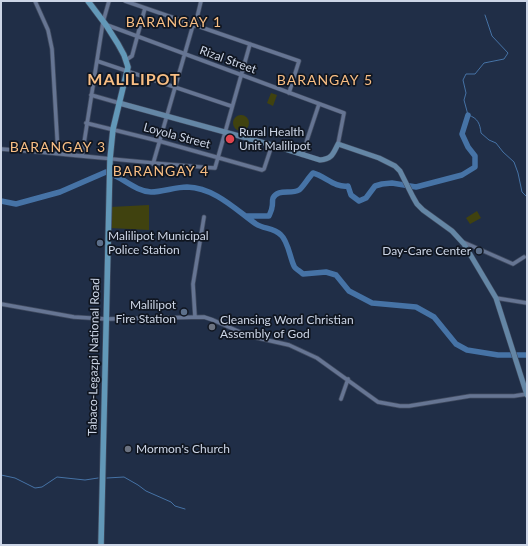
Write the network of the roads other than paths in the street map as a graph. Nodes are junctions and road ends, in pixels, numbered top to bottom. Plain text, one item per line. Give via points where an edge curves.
1 (35, 1) edge
2 (88, 1) edge
3 (109, 1) edge
4 (125, 1) edge
5 (201, 1) edge
6 (136, 3) edge
7 (145, 8) junction
8 (104, 23) junction
9 (194, 25) junction
10 (137, 37) junction
11 (250, 44) junction
12 (184, 55) junction
13 (126, 60) junction
14 (97, 62) junction
15 (128, 71) junction
16 (240, 75) junction
17 (175, 87) junction
18 (289, 93) junction
19 (91, 96) junction
20 (119, 103) junction
21 (319, 104) junction
22 (232, 106) junction
23 (166, 116) junction
24 (86, 123) junction
25 (113, 129) junction
26 (224, 132) junction
27 (159, 141) junction
28 (338, 144) junction
29 (272, 145) junction
30 (1, 149) edge
31 (58, 153) junction
32 (302, 155) junction
33 (82, 156) junction
34 (218, 157) junction
35 (110, 159) junction
36 (153, 164) junction
37 (204, 217) dead end
38 (462, 242) junction
39 (524, 257) dead end
40 (496, 298) junction
41 (527, 303) edge
42 (1, 304) edge
43 (195, 317) junction
44 (106, 319) junction
45 (348, 380) junction
46 (527, 395) edge
47 (341, 399) dead end
48 (101, 545) edge

1 - 31 street via 48,30 52,49
2 - 8 main road
3 - 8 street
4 - 6 street
5 - 9 street
6 - 7 street
7 - 9 street
7 - 10 street
8 - 10 street, Rizal Street
8 - 13 main road
8 - 14 street
9 - 11 street
9 - 12 street
10 - 12 street, Rizal Street
10 - 13 street via 132,56
11 - 16 street
11 - 18 street via 298,61
12 - 16 street, Rizal Street
12 - 17 street
13 - 15 main road
14 - 15 street
14 - 19 street
15 - 17 street
15 - 20 main road, Tabaco-Legazpi National Road
16 - 18 street, Rizal Street
16 - 22 street
17 - 22 street
17 - 23 street
18 - 21 street, Rizal Street
19 - 20 street
19 - 24 street
20 - 23 street
20 - 25 main road, Tabaco-Legazpi National Road
21 - 28 street, Rizal Street via 344,113
21 - 32 street
22 - 26 street
23 - 26 street
23 - 27 street
24 - 25 street, Loyola Street
24 - 33 street
25 - 27 street, Loyola Street
25 - 35 main road, Tabaco-Legazpi National Road
26 - 29 street
26 - 34 street
27 - 34 street, Loyola Street
27 - 36 street
28 - 32 street via 327,160
28 - 38 street via 396,166 412,197 423,210 452,231
29 - 32 street
29 - 34 street, Loyola Street via 262,170
30 - 31 street
31 - 33 street
33 - 35 street
34 - 36 street via 215,168
35 - 36 street
35 - 44 main road, Tabaco-Legazpi National Road
37 - 43 street via 193,284
38 - 39 street via 513,264
38 - 40 street
40 - 41 street
40 - 46 street
42 - 44 street via 74,317
43 - 44 street
43 - 45 street via 213,320 242,334 289,345 324,362
44 - 48 main road, Tabaco-Legazpi National Road
45 - 46 street via 374,400 400,406 470,396
45 - 47 street

